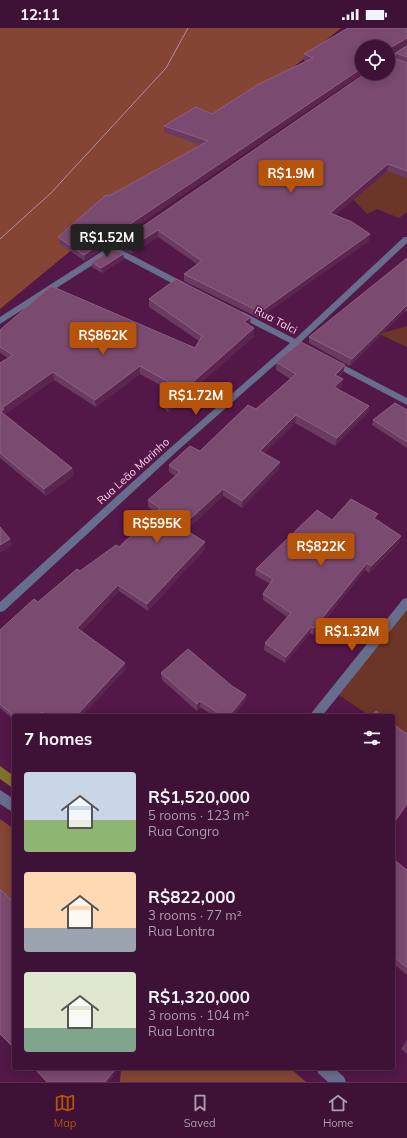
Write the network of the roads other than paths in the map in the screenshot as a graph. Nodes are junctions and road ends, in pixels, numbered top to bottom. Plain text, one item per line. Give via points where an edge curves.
1 (407, 47) edge
2 (395, 57) edge
3 (140, 231) edge
4 (407, 239) edge
5 (113, 249) junction
6 (197, 292) edge
7 (232, 310) edge
8 (0, 320) edge
9 (296, 342) junction
10 (310, 350) edge
11 (324, 357) edge
12 (407, 402) edge
13 (407, 602) edge
14 (0, 608) edge
15 (317, 714) edge
16 (0, 796) edge
17 (12, 805) edge
18 (325, 1070) edge
19 (339, 1082) edge

1 - 2 street
3 - 5 street
4 - 9 street, Rua Leão Marinho
5 - 6 street
5 - 8 street
7 - 9 street, Rua Talci
9 - 10 street, Rua Talci
9 - 14 street, Rua Leão Marinho
11 - 12 street
13 - 15 street
16 - 17 street
18 - 19 street

